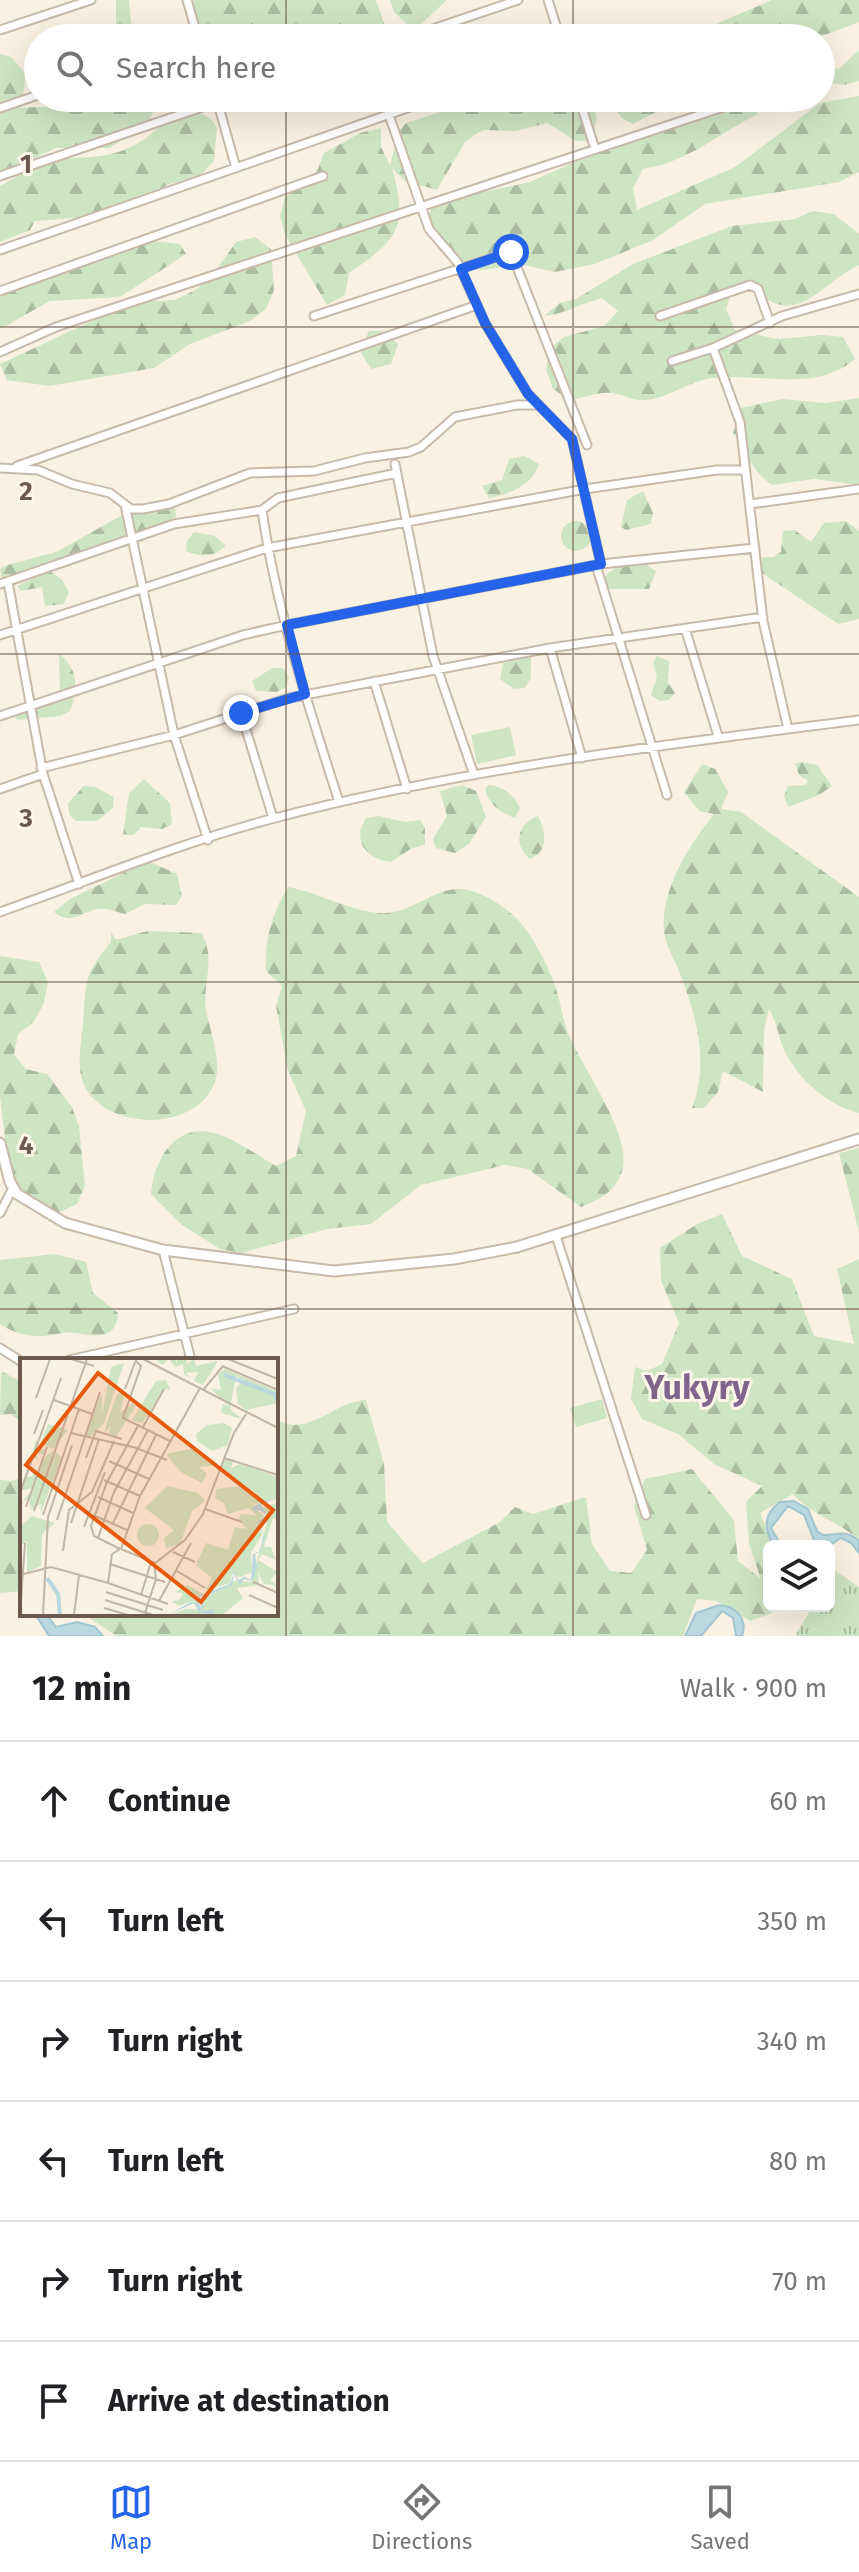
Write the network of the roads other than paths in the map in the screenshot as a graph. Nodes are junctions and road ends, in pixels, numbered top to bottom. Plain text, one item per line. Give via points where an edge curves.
1 (91, 0) edge
2 (187, 0) edge
3 (518, 0) edge
4 (548, 0) edge
5 (194, 24) edge
6 (447, 24) edge
7 (556, 24) edge
8 (0, 30) edge
9 (24, 100) edge
10 (0, 108) edge
11 (183, 112) edge
12 (220, 112) edge
13 (397, 112) edge
14 (583, 112) edge
15 (708, 112) edge
16 (389, 115) junction
17 (595, 149) junction
18 (236, 168) junction
19 (0, 176) edge
20 (323, 176) dead end
21 (419, 207) junction
22 (0, 250) edge
23 (461, 269) junction
24 (0, 291) edge
25 (859, 294) edge
26 (477, 305) junction
27 (314, 316) dead end
28 (660, 316) dead end
29 (770, 323) junction
30 (713, 348) junction
31 (0, 352) edge
32 (672, 361) dead end
33 (537, 405) junction
34 (587, 445) dead end
35 (10, 468) junction
36 (0, 470) edge
37 (745, 470) junction
38 (585, 489) junction
39 (859, 489) edge
40 (124, 504) junction
41 (750, 504) junction
42 (262, 510) junction
43 (405, 522) junction
44 (131, 539) junction
45 (267, 548) junction
46 (755, 548) junction
47 (598, 564) junction
48 (4, 583) edge
49 (142, 587) junction
50 (421, 597) junction
51 (763, 617) junction
52 (287, 625) junction
53 (18, 628) junction
54 (685, 628) junction
55 (0, 635) edge
56 (618, 638) junction
57 (550, 648) junction
58 (159, 662) junction
59 (438, 669) junction
60 (374, 681) junction
61 (305, 694) junction
62 (30, 705) junction
63 (241, 713) junction
64 (0, 716) edge
65 (859, 720) edge
66 (788, 729) junction
67 (174, 735) junction
68 (718, 736) junction
69 (651, 744) junction
70 (582, 758) junction
71 (42, 771) junction
72 (474, 775) junction
73 (0, 789) edge
74 (407, 789) junction
75 (667, 795) dead end
76 (339, 802) junction
77 (273, 818) junction
78 (208, 840) junction
79 (79, 884) junction
80 (0, 912) edge
81 (859, 1139) edge
82 (0, 1143) edge
83 (3, 1165) edge
84 (13, 1188) junction
85 (0, 1213) edge
86 (556, 1236) junction
87 (163, 1250) junction
88 (294, 1309) dead end
89 (185, 1337) junction
90 (0, 1348) edge
91 (79, 1358) edge
92 (190, 1358) edge
93 (20, 1361) edge
94 (646, 1515) dead end

1 - 8 street
2 - 5 street
3 - 6 street
4 - 7 street
9 - 10 street
11 - 19 street
12 - 18 street
13 - 16 street
14 - 17 street
15 - 17 street
16 - 18 street
16 - 21 street
17 - 21 street
18 - 22 street
20 - 24 street
21 - 23 street via 429,229
21 - 31 street via 56,327
23 - 26 street
23 - 27 street
23 - 34 street via 511,252
25 - 29 street
26 - 33 street
26 - 35 street
28 - 29 street via 750,285 758,289
29 - 30 street
30 - 32 street
30 - 37 street via 737,411
33 - 38 street via 572,439
33 - 40 street via 455,417 409,452 314,471 250,473 169,504 131,509
35 - 36 street
35 - 40 street via 38,470 110,493
37 - 38 street
37 - 41 street
38 - 43 street
38 - 47 street
39 - 41 street
40 - 44 street
41 - 46 street
42 - 43 street via 278,498 396,468
42 - 44 street via 174,524
42 - 45 street
43 - 45 street
43 - 50 street
44 - 48 street
44 - 49 street
45 - 49 street
45 - 52 street
46 - 47 street
46 - 51 street
47 - 50 street
47 - 56 street
48 - 53 street
49 - 53 street
49 - 58 street
50 - 52 street
50 - 59 street
51 - 54 street
51 - 66 street
52 - 58 street
52 - 61 street
53 - 55 street
53 - 62 street
54 - 56 street
54 - 68 street
56 - 57 street
56 - 69 street
57 - 59 street
57 - 70 street
58 - 62 street
58 - 67 street
59 - 60 street
59 - 72 street
60 - 61 street
60 - 74 street
61 - 63 street
61 - 76 street
62 - 64 street
62 - 71 street
63 - 67 street
63 - 77 street
65 - 66 street
66 - 68 street
67 - 71 street
67 - 78 street
68 - 69 street
69 - 70 street
69 - 75 street
70 - 72 street
71 - 73 street
71 - 79 street
72 - 74 street
74 - 76 street
76 - 77 street
77 - 78 street
78 - 79 street
79 - 80 street
81 - 86 street
82 - 83 street
83 - 84 street
84 - 85 street
84 - 87 street via 65,1223
86 - 87 street via 483,1254 334,1271
86 - 94 street
87 - 89 street
88 - 89 street
89 - 91 street
89 - 92 street
90 - 93 street

